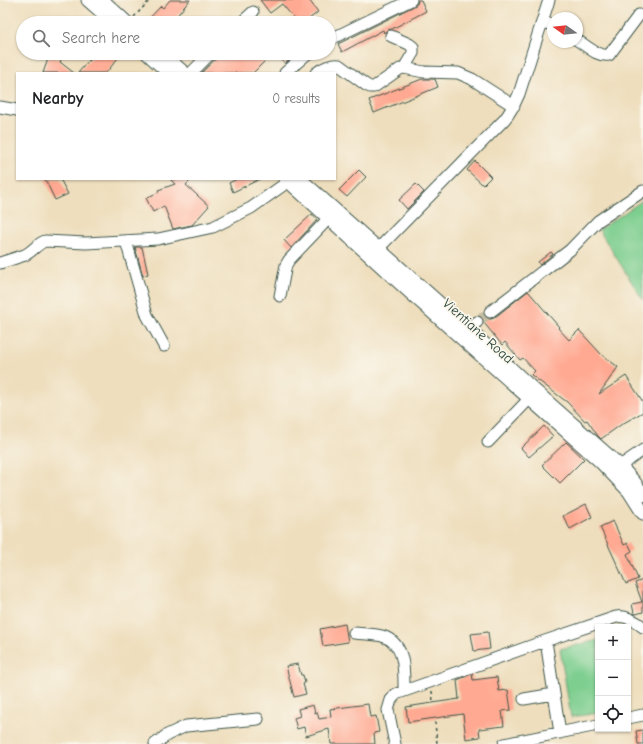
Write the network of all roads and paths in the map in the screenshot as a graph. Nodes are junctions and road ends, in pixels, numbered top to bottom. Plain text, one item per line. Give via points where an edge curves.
1 (88, 0) edge
2 (102, 0) edge
3 (150, 0) edge
4 (411, 0) edge
5 (549, 0) edge
6 (253, 12) dead end
7 (548, 12) edge
8 (639, 15) dead end
9 (106, 16) edge
10 (124, 16) edge
11 (134, 16) edge
12 (249, 16) edge
13 (547, 26) edge
14 (391, 36) dead end
15 (336, 37) edge
16 (583, 44) edge
17 (155, 60) edge
18 (169, 60) edge
19 (204, 60) edge
20 (300, 60) edge
21 (404, 68) junction
22 (168, 72) edge
23 (183, 72) edge
24 (192, 72) edge
25 (286, 72) edge
26 (318, 72) edge
27 (514, 106) junction
28 (0, 107) edge
29 (16, 110) edge
30 (292, 180) edge
31 (643, 191) edge
32 (329, 218) junction
33 (126, 241) junction
34 (375, 252) junction
35 (0, 263) edge
36 (280, 296) dead end
37 (490, 312) tunnel mouth
38 (164, 346) dead end
39 (530, 398) junction
40 (488, 442) dead end
41 (643, 450) edge
42 (620, 466) junction
43 (643, 495) edge
44 (643, 513) edge
45 (643, 627) edge
46 (354, 633) dead end
47 (546, 641) junction
48 (404, 690) junction
49 (554, 694) junction
50 (524, 700) dead end
51 (643, 715) edge
52 (631, 717) edge
53 (258, 719) dead end
54 (436, 722) dead end
55 (595, 726) edge
56 (560, 733) junction
57 (158, 743) edge
58 (395, 744) edge
59 (437, 744) edge
60 (504, 744) edge

1 - 9 main road
2 - 10 main road
3 - 11 path
4 - 15 street
5 - 7 street
6 - 12 street
8 - 16 street via 609,55 596,53
13 - 27 street
14 - 21 street via 413,47 413,53
17 - 22 main road
18 - 23 main road
19 - 24 street
20 - 25 street
21 - 26 street via 374,87 366,85 339,65 333,64
21 - 27 street via 424,72 458,73
27 - 34 street via 504,120
28 - 29 street
30 - 32 main road, Vientiane Road
30 - 33 street via 251,208 212,227 158,239
30 - 34 main road
31 - 37 street via 598,221 570,250
32 - 34 main road, Vientiane Road
32 - 36 street via 289,260
33 - 35 street via 45,241 25,255
33 - 38 street via 147,315
34 - 39 main road, Vientiane Road
34 - 42 main road via 473,325 536,392
39 - 40 street
39 - 44 main road, Vientiane Road via 601,462 629,491
41 - 42 street
42 - 43 main road
45 - 47 street via 620,616
46 - 48 street via 382,636 399,648 404,669
47 - 48 street
47 - 49 street
48 - 58 street via 391,700 388,710
49 - 50 street
49 - 56 street
51 - 52 street
53 - 57 street via 186,726 167,735
54 - 59 path
55 - 56 street
56 - 60 street

